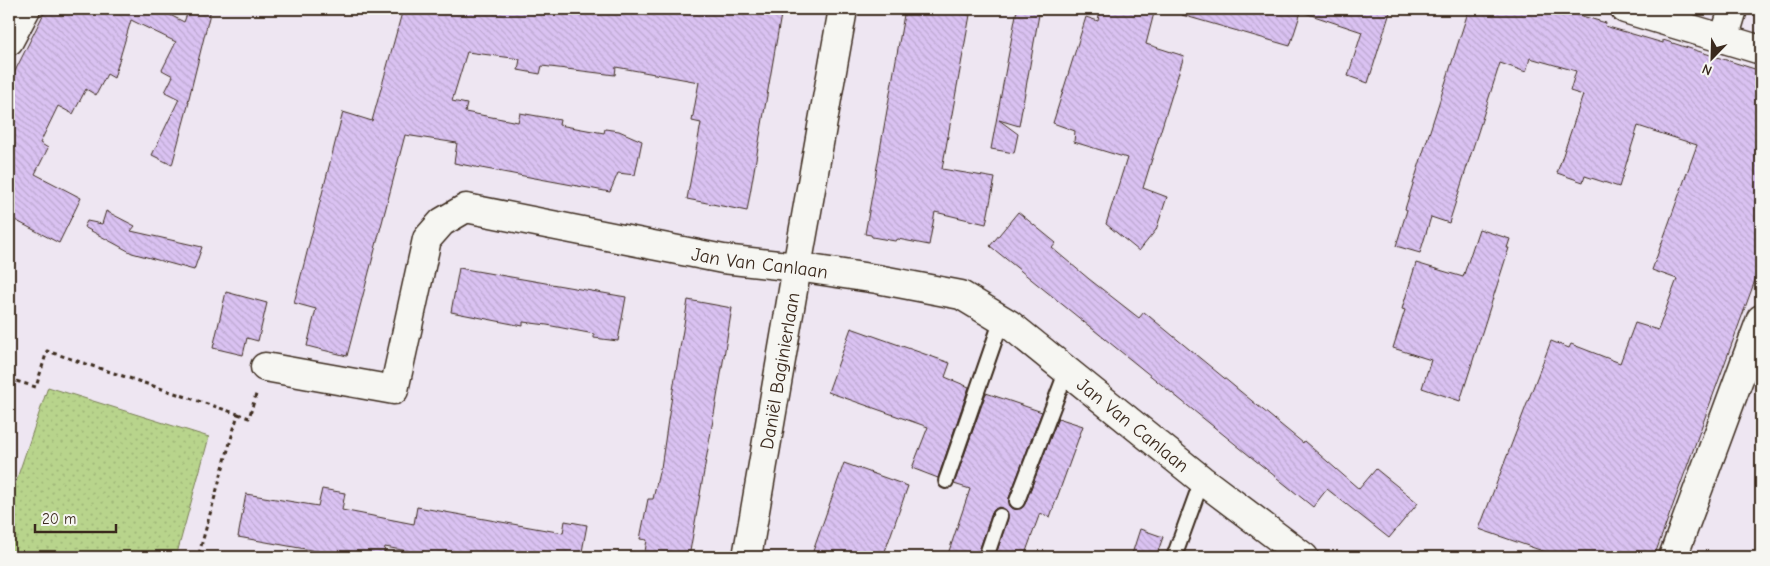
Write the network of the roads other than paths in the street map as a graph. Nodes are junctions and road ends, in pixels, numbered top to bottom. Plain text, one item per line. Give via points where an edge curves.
1 (26, 9) edge
2 (843, 9) edge
3 (1625, 9) edge
4 (1733, 9) edge
5 (1724, 39) junction
6 (9, 41) edge
7 (1761, 50) edge
8 (797, 267) junction
9 (1002, 319) junction
10 (1761, 319) edge
11 (265, 367) road end
12 (1067, 370) junction
13 (1202, 480) junction
14 (946, 481) dead end
15 (1017, 501) dead end
16 (1000, 516) dead end
17 (747, 557) edge
18 (986, 557) edge
19 (1174, 557) edge
20 (1304, 557) edge
21 (1673, 557) edge

1 - 6 street
2 - 8 street, Daniël Baginierlaan
3 - 5 street
4 - 5 street
5 - 7 street
8 - 9 street, Jan Van Canlaan via 961,296
8 - 11 street, Jan Van Canlaan via 723,259 466,208 442,222 427,239 394,390
8 - 17 street, Daniël Baginierlaan
9 - 12 street, Jan Van Canlaan
9 - 14 lane
10 - 21 street
12 - 13 street, Jan Van Canlaan
12 - 15 lane
13 - 19 lane
13 - 20 street, Jan Van Canlaan
16 - 18 lane

